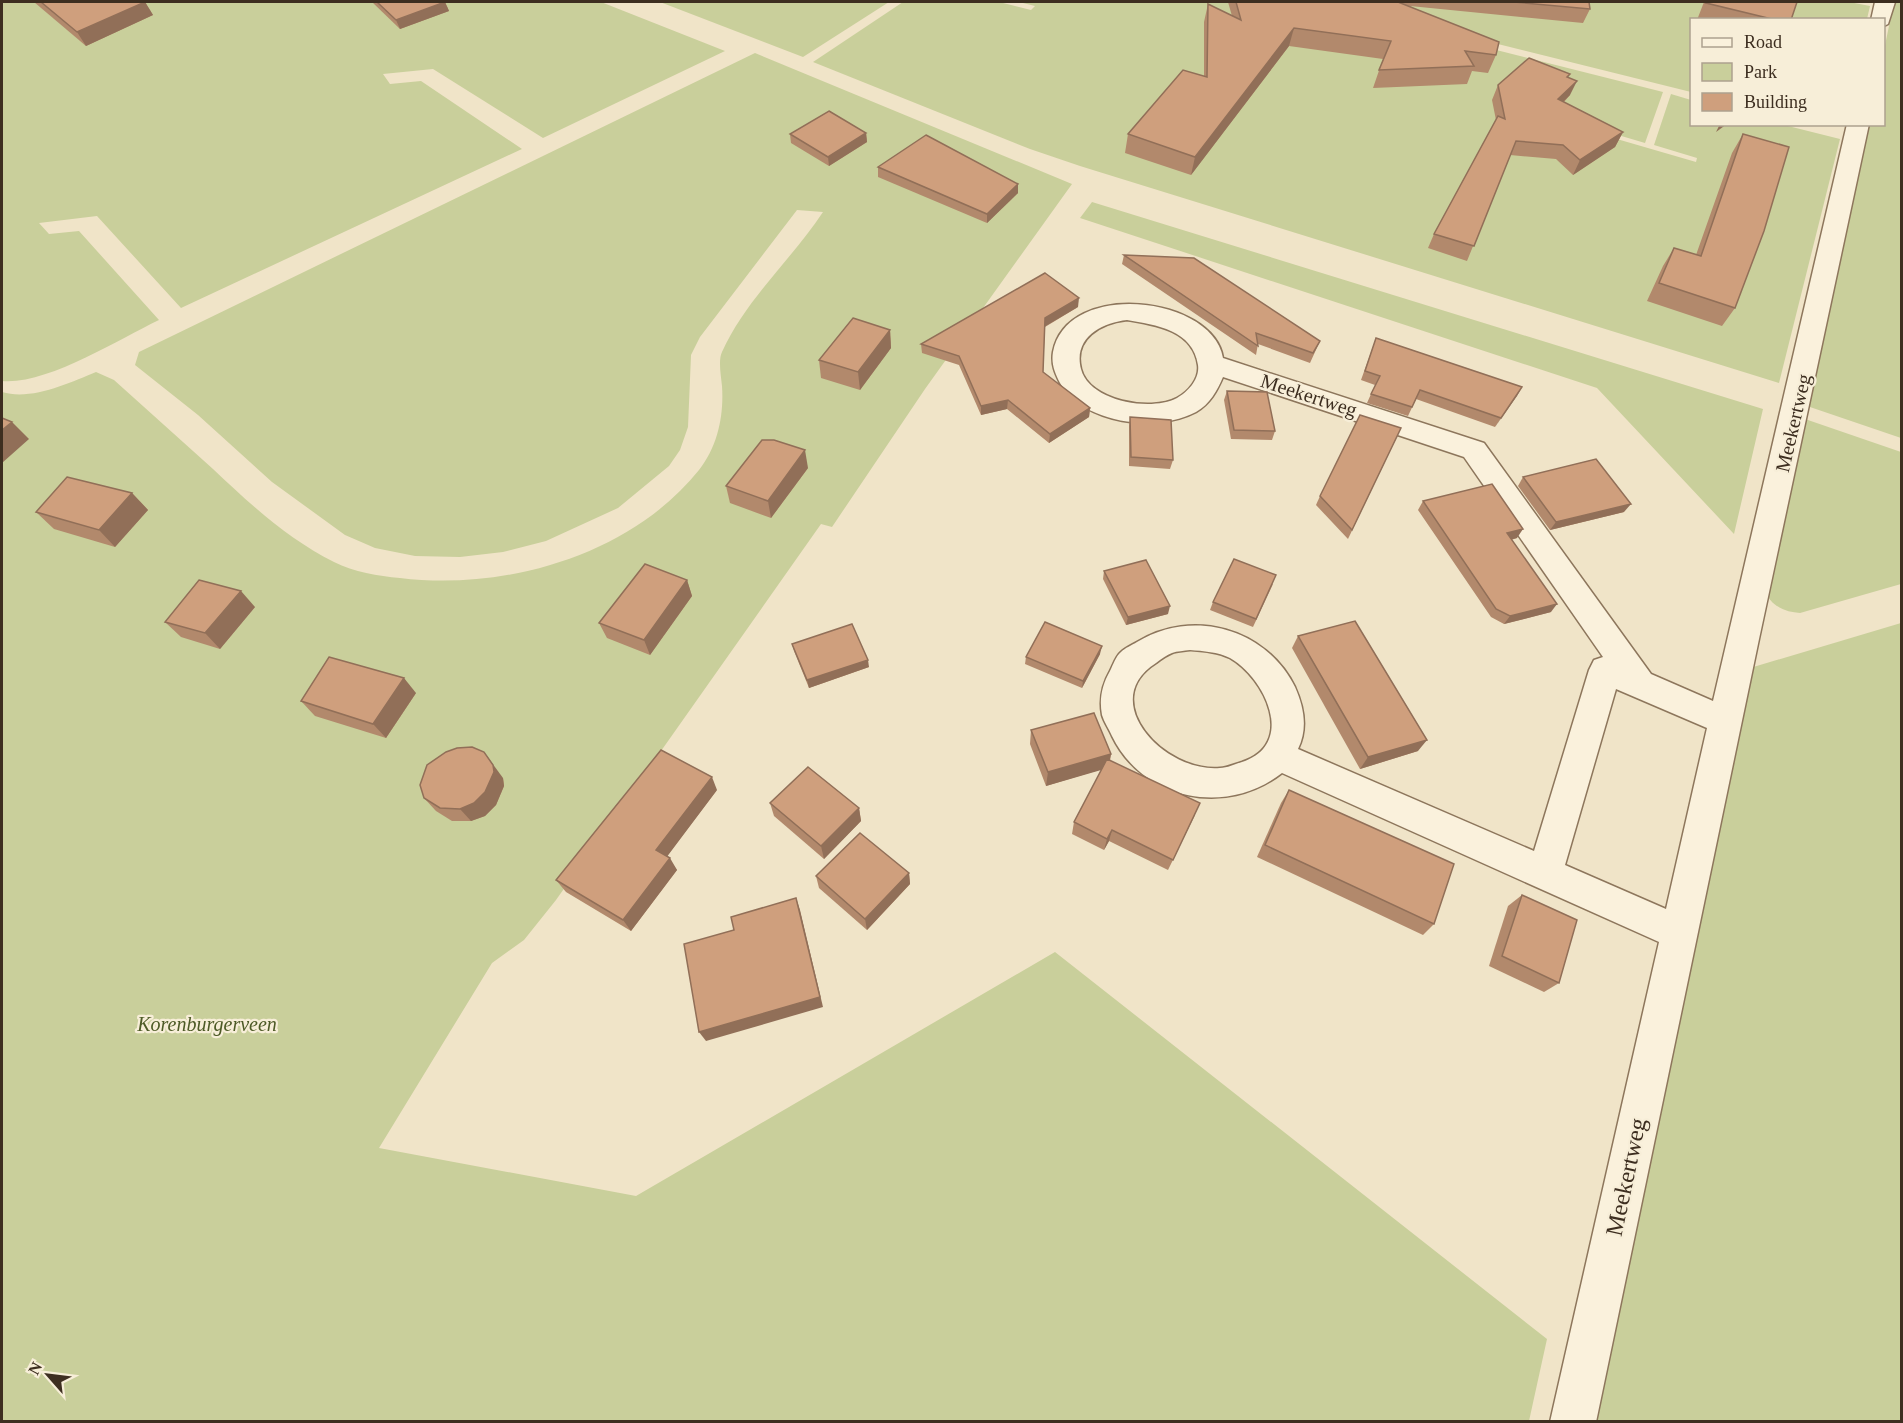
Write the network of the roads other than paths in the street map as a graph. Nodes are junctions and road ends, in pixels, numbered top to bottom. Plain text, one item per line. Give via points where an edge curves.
1 (1886, 2) edge
2 (1882, 18) edge
3 (1858, 126) edge
4 (1214, 364) junction
5 (1640, 684) junction
6 (1726, 721) junction
7 (1277, 755) junction
8 (1545, 873) junction
9 (1680, 933) junction
10 (1573, 1422) edge

1 - 2 street
3 - 6 street, Meekertweg
4 - 4 street via 1211,380 1201,394 1184,406 1163,413 1138,414 1092,400 1066,370 1065,354 1070,338 1103,315 1151,312 1194,331 1208,346
4 - 5 street, Meekertweg via 1474,450
5 - 6 street
5 - 8 street via 1605,670
6 - 9 street, Meekertweg
7 - 7 street via 1258,772 1232,782 1203,783 1173,776 1147,761 1128,740 1118,717 1117,692 1126,670 1142,653 1164,642 1190,637 1217,640 1242,650 1264,666 1280,686 1288,709 1288,733
7 - 8 street
8 - 9 street
9 - 10 street, Meekertweg

